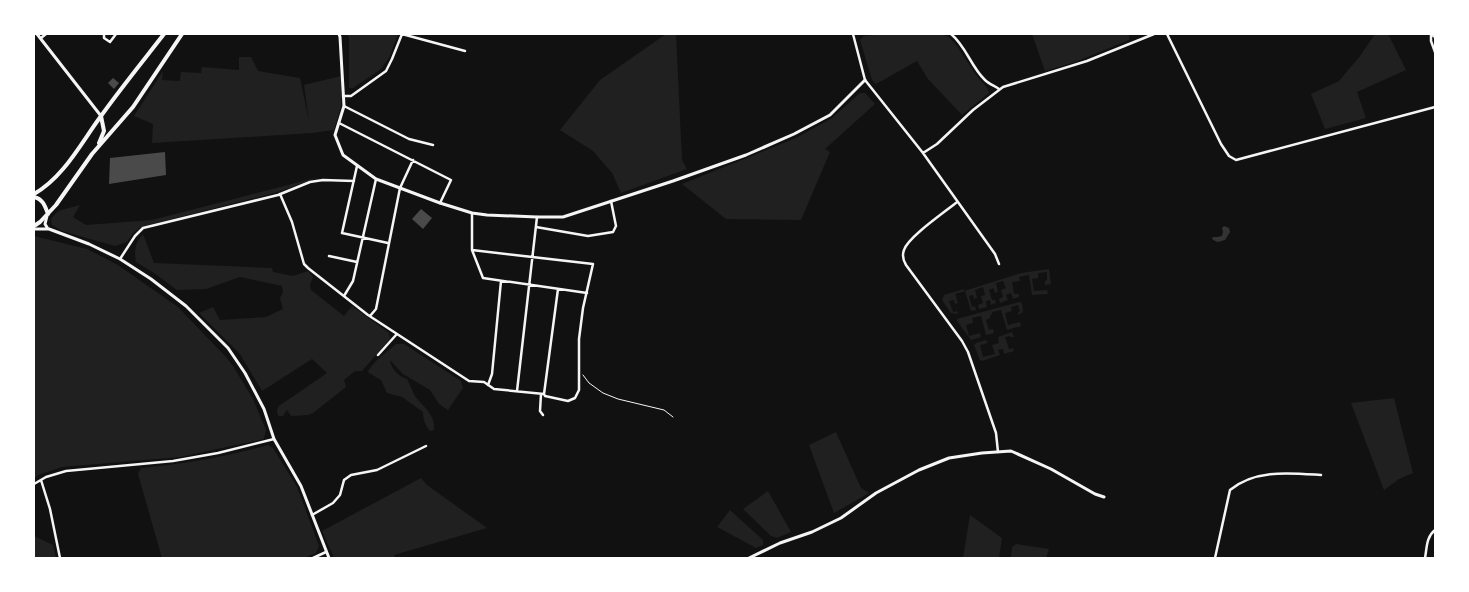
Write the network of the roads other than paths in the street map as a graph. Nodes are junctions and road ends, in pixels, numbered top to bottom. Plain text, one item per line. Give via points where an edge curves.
1 (37, 34) edge
2 (46, 34) edge
3 (104, 34) edge
4 (116, 34) edge
5 (164, 34) edge
6 (182, 34) edge
7 (339, 34) edge
8 (402, 34) edge
9 (853, 34) edge
10 (951, 34) edge
11 (1154, 34) edge
12 (1167, 34) edge
13 (1432, 34) edge
14 (1435, 36) edge
15 (41, 38) junction
16 (466, 51) dead end
17 (1435, 52) edge
18 (866, 80) junction
19 (999, 89) junction
20 (343, 96) junction
21 (344, 106) junction
22 (1435, 107) edge
23 (101, 116) junction
24 (339, 123) junction
25 (433, 145) dead end
26 (923, 153) junction
27 (92, 154) junction
28 (413, 160) junction
29 (357, 166) junction
30 (376, 179) junction
31 (354, 181) junction
32 (400, 188) junction
33 (280, 194) junction
34 (34, 196) edge
35 (611, 201) junction
36 (957, 202) junction
37 (440, 203) junction
38 (48, 214) junction
39 (472, 214) junction
40 (537, 217) junction
41 (34, 227) edge
42 (536, 227) junction
43 (49, 229) junction
44 (362, 237) junction
45 (388, 243) junction
46 (472, 250) junction
47 (329, 256) dead end
48 (532, 257) junction
49 (120, 259) junction
50 (357, 262) junction
51 (999, 264) dead end
52 (501, 280) junction
53 (529, 285) junction
54 (558, 289) junction
55 (587, 293) junction
56 (344, 296) junction
57 (370, 316) junction
58 (396, 334) junction
59 (378, 355) dead end
60 (488, 385) junction
61 (517, 391) junction
62 (543, 394) junction
63 (543, 416) dead end
64 (274, 439) junction
65 (426, 446) dead end
66 (998, 452) junction
67 (1321, 475) dead end
68 (41, 480) junction
69 (34, 484) edge
70 (1104, 497) dead end
71 (312, 514) junction
72 (1435, 530) edge
73 (326, 552) junction
74 (60, 558) edge
75 (313, 558) edge
76 (329, 558) edge
77 (749, 558) edge
78 (1215, 558) edge
79 (1425, 558) edge

1 - 15 street
2 - 15 street
3 - 4 street via 110,42
5 - 23 main road
6 - 27 main road via 133,107
7 - 20 street
8 - 16 street
8 - 20 street via 386,71 350,96
9 - 18 street
10 - 19 street via 981,76
11 - 19 street via 1087,61
12 - 22 street via 1215,134 1225,152 1236,160
13 - 14 main road
13 - 17 street
15 - 23 street
18 - 26 street
18 - 35 street via 830,115 794,134 736,158
19 - 26 street
20 - 21 street
21 - 24 street
21 - 25 street via 409,139
23 - 27 main road via 104,134
23 - 34 main road via 63,170
24 - 28 street
24 - 29 street via 335,135 343,154
26 - 36 street
27 - 38 main road
28 - 32 street
28 - 37 street via 451,180
29 - 30 street
29 - 31 street
30 - 32 street
30 - 44 street
31 - 33 street via 310,182
31 - 44 street via 342,233
32 - 37 street
32 - 45 street
33 - 49 street via 143,228
33 - 56 street via 304,264
34 - 38 main road via 43,202
35 - 40 street via 563,217
35 - 42 street via 616,226 613,232 588,236
36 - 51 street
36 - 66 street via 907,244 903,258 968,352 996,433
37 - 39 street
38 - 41 main road
38 - 43 street via 45,224
39 - 40 street
39 - 46 street
40 - 42 street
41 - 43 street
42 - 48 street
43 - 49 street
44 - 45 street
44 - 50 street
45 - 57 street via 376,308
46 - 48 street
46 - 52 street via 482,278
47 - 50 street
48 - 53 street
48 - 55 street via 593,264
49 - 64 street via 186,306 228,348 256,392
50 - 56 street
52 - 53 street
52 - 60 street via 492,374
53 - 54 street
53 - 61 street
54 - 55 street
54 - 62 street
55 - 62 street via 579,340 579,390 576,398 568,401
56 - 57 street
57 - 58 street
58 - 59 street
58 - 60 street via 469,381
60 - 61 street
61 - 62 street
62 - 63 street via 540,411
64 - 68 street via 227,452 173,461 66,470
64 - 71 street via 297,478
65 - 71 street via 377,470 351,475 344,480 340,495 333,503
66 - 70 street via 1011,451
66 - 77 street via 949,458 919,470 876,493 841,518
67 - 78 street via 1273,473 1248,478 1235,486 1230,490
68 - 69 street
68 - 74 street
71 - 73 street
72 - 79 street via 1428,538
73 - 75 street
73 - 76 street

